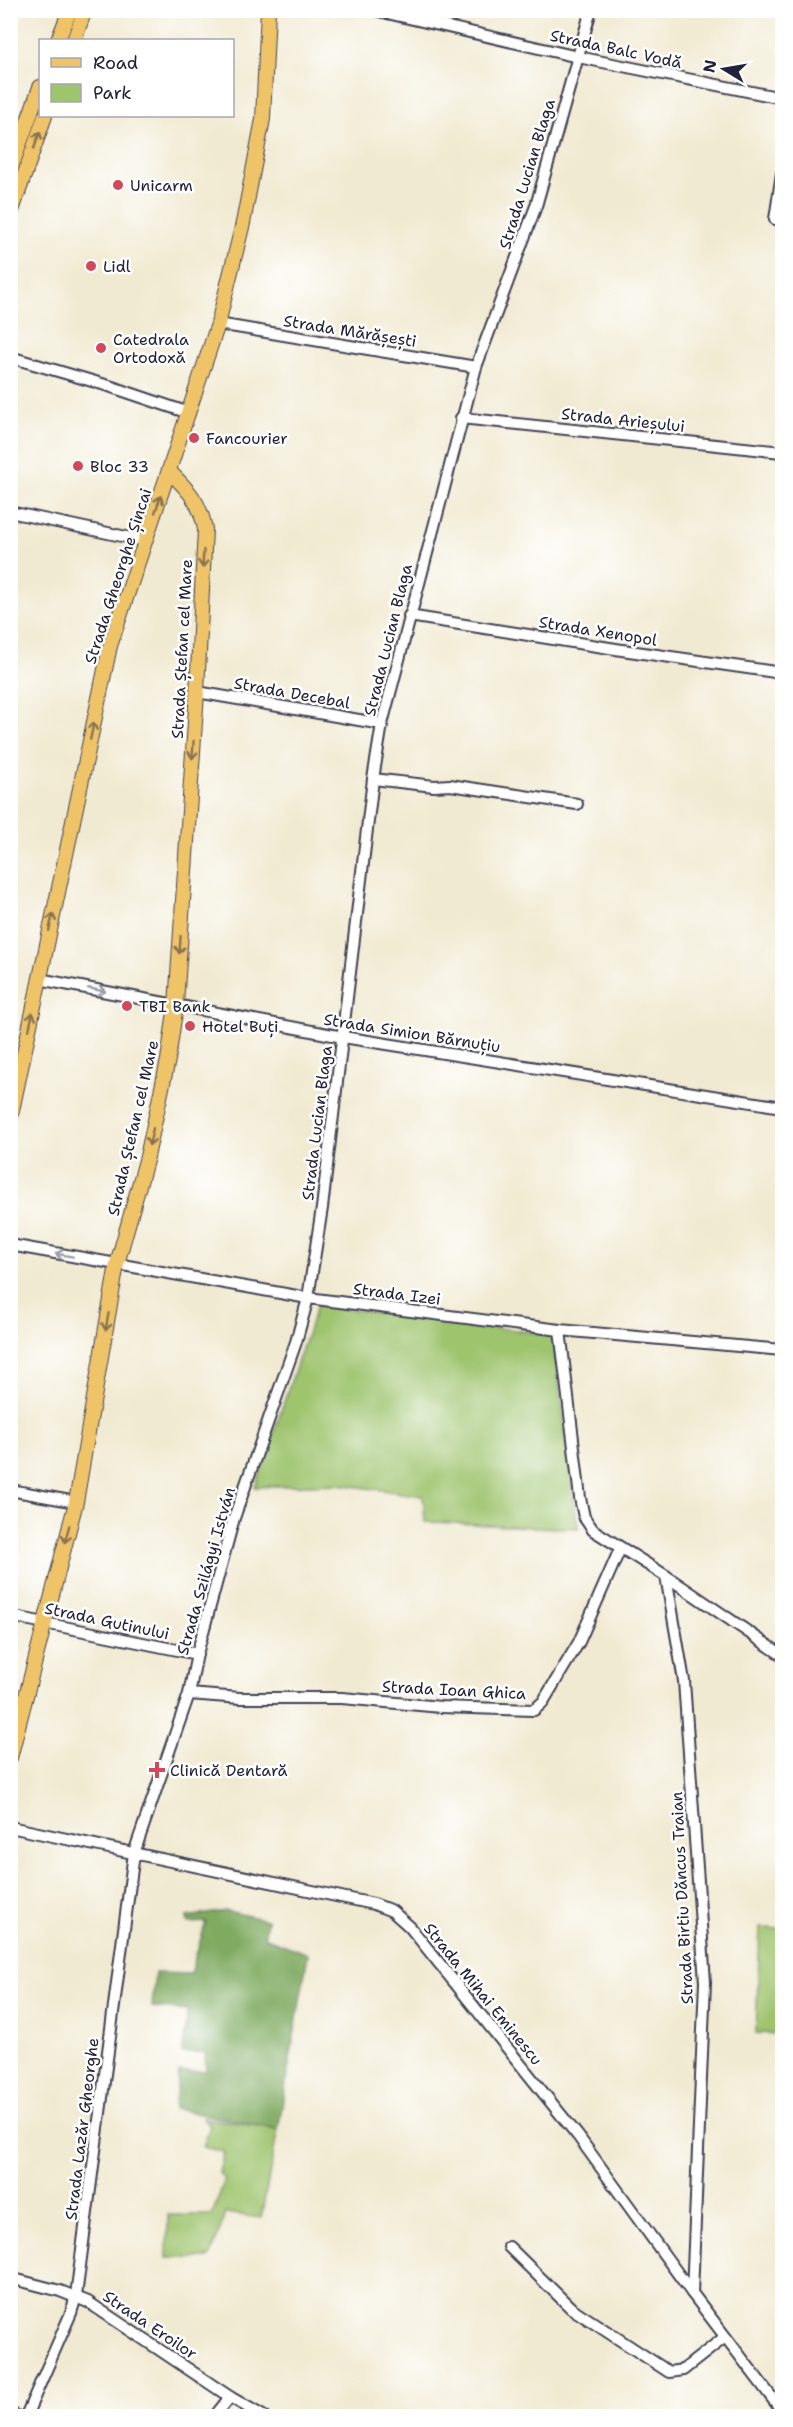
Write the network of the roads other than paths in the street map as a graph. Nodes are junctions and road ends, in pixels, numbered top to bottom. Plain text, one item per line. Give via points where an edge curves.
1 (70, 10) edge
2 (86, 10) edge
3 (268, 10) edge
4 (374, 10) edge
5 (591, 10) edge
6 (58, 39) edge
7 (74, 39) edge
8 (578, 57) junction
9 (39, 90) edge
10 (783, 98) edge
11 (45, 117) edge
12 (10, 171) edge
13 (783, 173) edge
14 (12, 208) edge
15 (774, 219) dead end
16 (218, 324) junction
17 (10, 357) edge
18 (476, 367) junction
19 (189, 414) junction
20 (461, 418) junction
21 (783, 453) edge
22 (169, 471) junction
23 (10, 512) edge
24 (145, 541) junction
25 (409, 616) junction
26 (783, 673) edge
27 (197, 692) junction
28 (382, 724) junction
29 (373, 779) junction
30 (577, 804) dead end
31 (39, 979) junction
32 (176, 1005) junction
33 (343, 1037) junction
34 (783, 1107) edge
35 (10, 1120) edge
36 (10, 1245) edge
37 (117, 1264) junction
38 (308, 1298) junction
39 (560, 1330) junction
40 (783, 1350) edge
41 (10, 1490) edge
42 (76, 1502) junction
43 (621, 1550) junction
44 (666, 1576) junction
45 (10, 1616) edge
46 (44, 1623) junction
47 (196, 1654) junction
48 (783, 1655) edge
49 (189, 1694) junction
50 (10, 1758) edge
51 (10, 1827) edge
52 (134, 1853) junction
53 (509, 2247) dead end
54 (10, 2278) edge
55 (692, 2293) junction
56 (76, 2296) junction
57 (725, 2337) junction
58 (230, 2397) junction
59 (783, 2411) edge
60 (10, 2413) edge
61 (17, 2416) edge
62 (26, 2416) edge
63 (215, 2416) edge
64 (263, 2416) edge

1 - 6 main road
2 - 7 main road
3 - 16 main road, Strada Gheorghe Șincai via 263,119
4 - 8 street, Strada Balc Vodă
5 - 8 street, Strada Lucian Blaga
8 - 10 street, Strada Balc Vodă
8 - 18 street, Strada Lucian Blaga via 536,206
9 - 12 main road
14 -> 11 main road
13 - 15 street
16 - 18 street, Strada Mărășești
16 - 19 main road, Strada Gheorghe Șincai
17 - 19 street
18 - 20 street, Strada Lucian Blaga
19 - 22 main road, Strada Gheorghe Șincai
20 - 21 street, Strada Arieșului
20 - 25 street, Strada Lucian Blaga
24 -> 22 main road, Strada Gheorghe Șincai
22 -> 27 main road, Strada Ștefan cel Mare via 195,499 205,529
23 - 24 street
31 -> 24 main road, Strada Gheorghe Șincai via 110,646
25 - 26 street, Strada Xenopol
25 - 28 street, Strada Lucian Blaga
27 - 28 street, Strada Decebal
27 -> 32 main road, Strada Ștefan cel Mare
28 - 29 street, Strada Lucian Blaga
29 - 30 street
29 - 33 street, Strada Lucian Blaga
31 -> 32 street, Strada Simion Bărnuțiu
35 -> 31 main road, Strada Gheorghe Șincai
32 - 33 street, Strada Simion Bărnuțiu
32 -> 37 main road, Strada Ștefan cel Mare via 147,1157
33 - 34 street, Strada Simion Bărnuțiu
33 - 38 street, Strada Lucian Blaga
37 -> 36 street, Strada Izei
37 - 38 street, Strada Izei
37 -> 42 main road, Strada Ștefan cel Mare
38 - 39 street, Strada Izei
38 - 47 street, Strada Szilágyi István via 234,1518
39 - 40 street, Strada Izei
39 - 43 street via 584,1517 593,1530
41 - 42 street
42 -> 46 main road, Strada Ștefan cel Mare
43 - 44 street
43 - 49 street, Strada Ioan Ghica via 579,1642 543,1702 534,1710 342,1698
44 - 48 street
44 - 55 street, Strada Birtiu Dăncus Traian via 684,1681 705,1982
45 - 46 street, Strada Gutinului
46 - 47 street, Strada Gutinului
46 - 50 main road, Strada Ștefan cel Mare
47 - 49 street, Strada Szilágyi István
49 - 52 street, Strada Szilágyi István
51 - 52 street, Strada Mihai Eminescu
52 - 55 street, Strada Mihai Eminescu via 392,1911 410,1927 578,2136
52 - 56 street, Strada Lazăr Gheorghe
53 - 57 street via 571,2308 669,2372 683,2370
54 - 56 street, Strada Eroilor
55 - 57 street, Strada Mihai Eminescu
56 - 58 street, Strada Eroilor
56 - 62 street, Strada Lazăr Gheorghe
57 - 59 street, Strada Mihai Eminescu
58 - 63 street
58 - 64 street, Strada Eroilor
60 - 61 street

